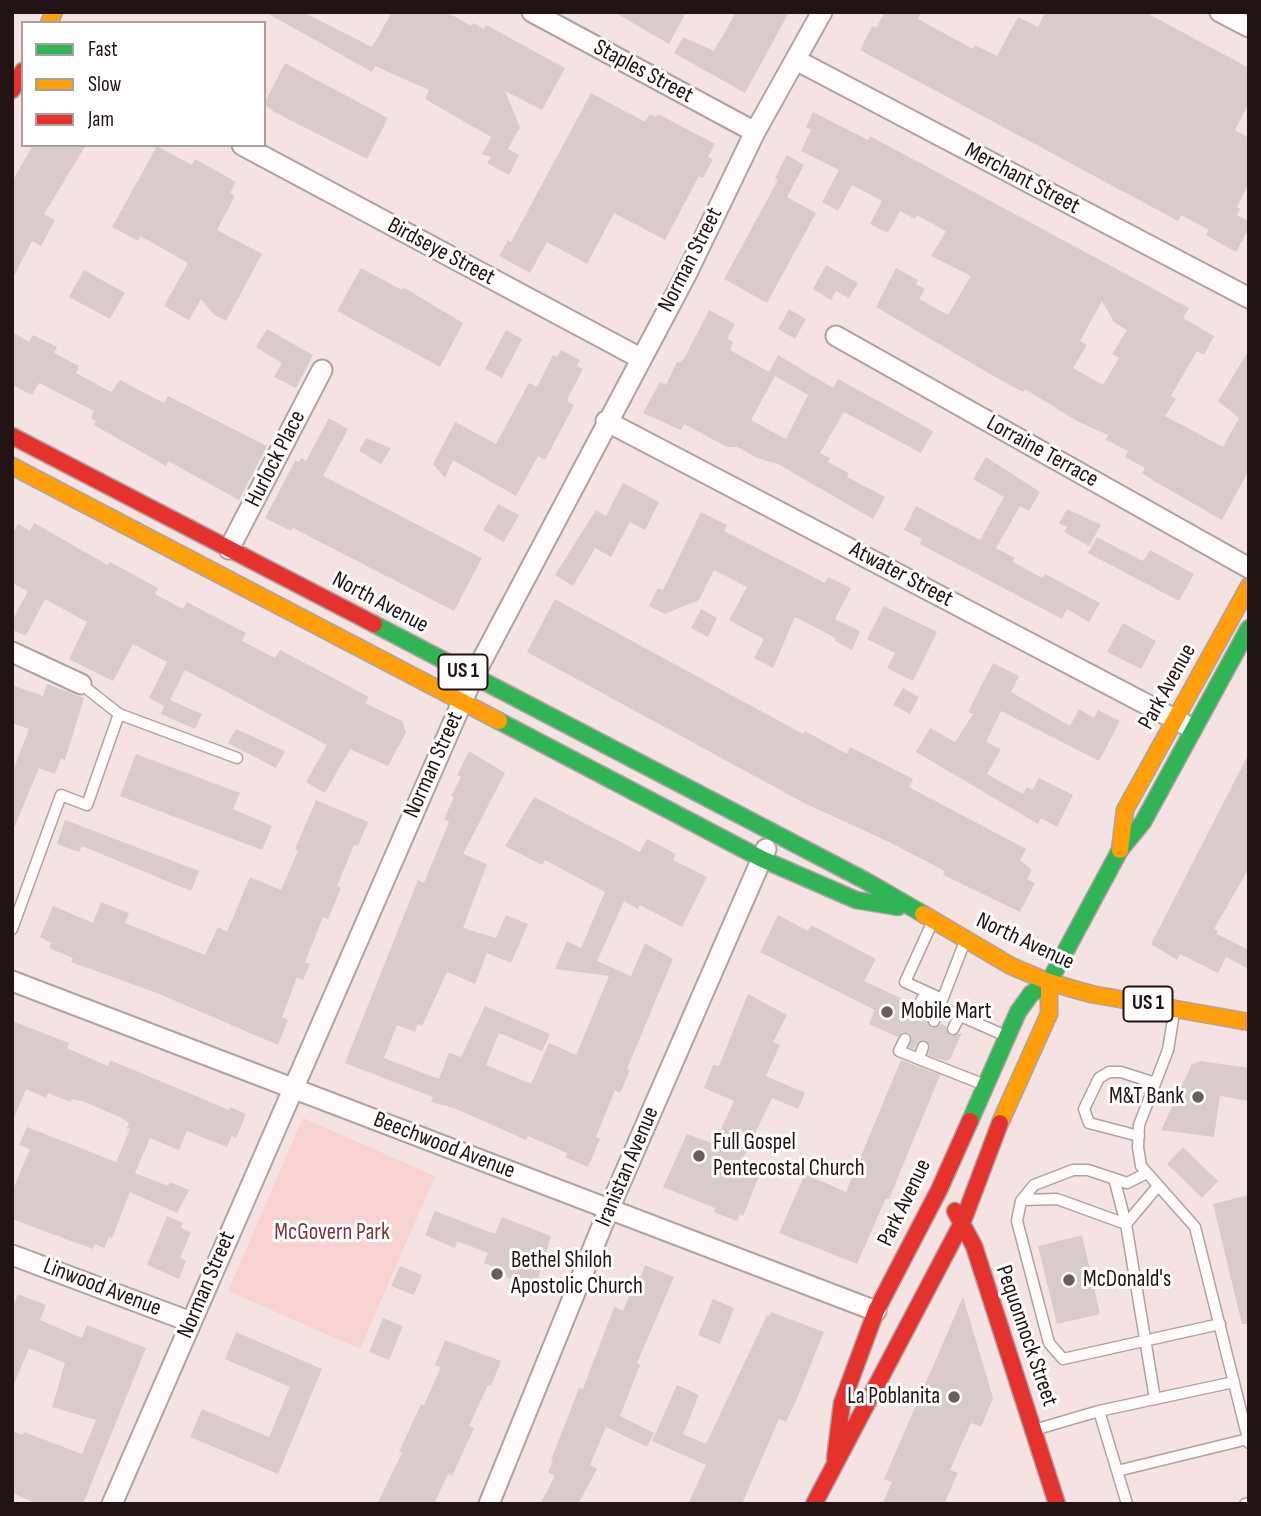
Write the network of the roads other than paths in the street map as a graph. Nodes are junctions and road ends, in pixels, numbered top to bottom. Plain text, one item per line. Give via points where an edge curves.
1 (532, 12) edge
2 (822, 12) edge
3 (1220, 12) edge
4 (1249, 27) edge
5 (796, 60) junction
6 (21, 74) edge
7 (12, 90) edge
8 (755, 132) junction
9 (246, 147) edge
10 (1249, 298) edge
11 (836, 336) dead end
12 (640, 358) junction
13 (322, 370) dead end
14 (606, 421) junction
15 (12, 436) edge
16 (12, 466) edge
17 (229, 549) junction
18 (1249, 568) edge
19 (1249, 586) edge
20 (1249, 628) edge
21 (12, 652) edge
22 (473, 677) junction
23 (81, 684) joint
24 (463, 699) junction
25 (119, 714) junction
26 (1186, 725) junction
27 (237, 758) dead end
28 (773, 832) junction
29 (762, 859) junction
30 (912, 910) junction
31 (933, 922) junction
32 (12, 929) edge
33 (965, 940) junction
34 (12, 981) edge
35 (1049, 982) junction
36 (941, 1003) junction
37 (1175, 1009) junction
38 (916, 1013) dead end
39 (960, 1015) junction
40 (934, 1021) dead end
41 (1249, 1022) edge
42 (953, 1030) dead end
43 (1006, 1036) junction
44 (905, 1039) dead end
45 (923, 1047) dead end
46 (919, 1059) junction
47 (1155, 1083) junction
48 (985, 1085) junction
49 (292, 1088) junction
50 (1139, 1136) junction
51 (1147, 1173) junction
52 (1115, 1182) junction
53 (1158, 1186) junction
54 (939, 1190) junction
55 (1022, 1200) junction
56 (610, 1209) junction
57 (963, 1220) junction
58 (1126, 1224) junction
59 (12, 1255) edge
60 (876, 1311) junction
61 (191, 1322) junction
62 (1220, 1324) junction
63 (1145, 1340) junction
64 (1234, 1382) junction
65 (1155, 1399) junction
66 (1099, 1411) junction
67 (1034, 1430) junction
68 (1248, 1441) edge
69 (835, 1459) junction
70 (1117, 1472) junction
71 (112, 1504) edge
72 (489, 1504) edge
73 (814, 1504) edge
74 (1057, 1504) edge
75 (1127, 1504) edge

1 - 8 street, Staples Street
2 - 5 street, Norman Street
3 - 4 street
5 - 8 street, Norman Street
5 - 10 street, Merchant Street
6 - 7 main road
8 - 12 street, Norman Street
9 - 12 street, Birdseye Street
11 - 18 street, Lorraine Terrace
12 - 14 street, Norman Street
13 - 17 street, Hurlock Place
14 - 22 street, Norman Street
14 - 26 street, Atwater Street
15 - 17 main road, North Avenue / US 1
16 - 24 main road, North Avenue / US 1
17 - 22 main road, North Avenue / US 1
19 - 26 main road, Park Avenue
20 - 26 main road, Park Avenue
21 - 23 street
22 - 24 street, Norman Street
22 - 28 main road, North Avenue / US 1
23 - 25 lane
24 - 29 main road, North Avenue / US 1
24 - 49 street, Norman Street
25 - 27 lane
25 - 32 lane via 87,804 61,795
26 - 35 main road, Park Avenue via 1143,822 1120,850
28 - 29 street, Iranistan Avenue
28 - 30 main road, North Avenue / US 1
29 - 30 main road, North Avenue / US 1 via 856,900
29 - 56 street, Iranistan Avenue
30 - 31 main road, North Avenue / US 1
31 - 33 main road, North Avenue / US 1
31 - 36 lane via 905,982
33 - 35 main road, North Avenue / US 1
33 - 36 lane
34 - 49 street, Beechwood Avenue
35 - 37 main road, North Avenue / US 1
35 - 43 main road, Park Avenue via 1023,1002
35 - 57 main road, Park Avenue via 1049,1014
36 - 38 lane via 922,999
36 - 39 lane
36 - 40 lane
37 - 41 main road, North Avenue / US 1
37 - 47 lane via 1168,1050
39 - 42 lane
39 - 43 lane
43 - 48 main road, Park Avenue
44 - 46 lane via 899,1051
45 - 46 lane
46 - 48 lane via 940,1061
47 - 50 lane
47 - 50 lane via 1110,1072 1099,1078 1084,1109 1089,1123
48 - 54 main road, Park Avenue
49 - 56 street, Beechwood Avenue
49 - 61 street, Norman Street
50 - 51 lane via 1141,1166
51 - 52 lane via 1127,1184
51 - 53 lane
52 - 55 lane via 1088,1170 1073,1170 1034,1185
52 - 58 lane
53 - 58 lane
53 - 62 lane via 1195,1227
54 - 57 main road, Pequonnock Street
54 - 60 main road, Park Avenue
55 - 58 lane via 1057,1199
55 - 63 lane via 1017,1221 1049,1343 1063,1359
56 - 60 street, Beechwood Avenue
56 - 72 street, Iranistan Avenue
57 - 67 main road, Pequonnock Street
57 - 69 main road, Park Avenue
58 - 63 lane
59 - 61 street, Linwood Avenue
60 - 69 main road, Park Avenue via 842,1403
61 - 71 street, Norman Street
62 - 63 lane
62 - 64 lane
63 - 65 lane
64 - 65 lane
64 - 68 lane
65 - 66 lane
66 - 67 lane
66 - 70 lane
67 - 74 main road, Pequonnock Street
68 - 70 lane
69 - 73 main road, Park Avenue
70 - 75 lane

